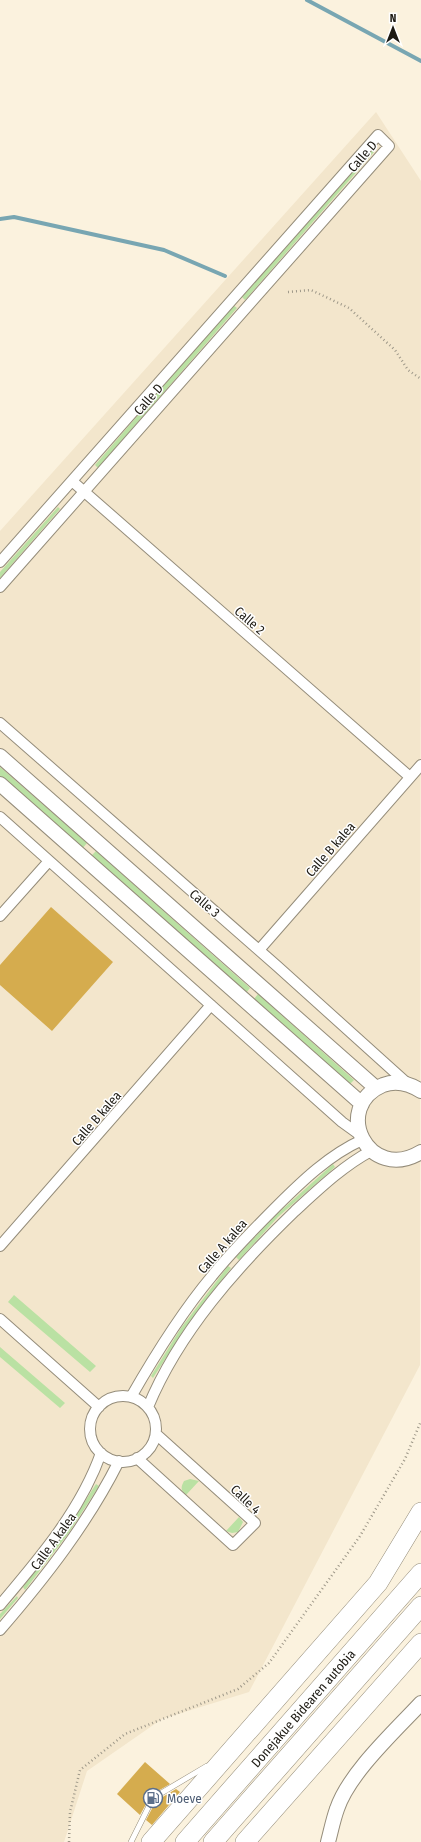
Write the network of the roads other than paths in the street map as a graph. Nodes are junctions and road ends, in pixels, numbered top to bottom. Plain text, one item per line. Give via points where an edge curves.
1 (72, 481) junction
2 (84, 492) junction
3 (0, 562) edge
4 (0, 587) edge
5 (0, 723) edge
6 (0, 756) edge
7 (421, 765) edge
8 (410, 777) junction
9 (0, 784) edge
10 (0, 817) edge
11 (49, 861) junction
12 (0, 916) edge
13 (259, 950) junction
14 (211, 1005) junction
15 (376, 1088) junction
16 (415, 1088) edge
17 (362, 1104) junction
18 (361, 1137) junction
19 (372, 1151) junction
20 (421, 1153) edge
21 (0, 1246) edge
22 (0, 1319) edge
23 (131, 1397) junction
24 (98, 1407) junction
25 (148, 1407) junction
26 (156, 1434) junction
27 (101, 1453) junction
28 (137, 1458) junction
29 (119, 1461) junction
30 (421, 1512) edge
31 (421, 1534) edge
32 (421, 1573) edge
33 (378, 1583) junction
34 (0, 1605) edge
35 (421, 1606) edge
36 (0, 1630) edge
37 (421, 1643) edge
38 (421, 1703) edge
39 (227, 1755) junction
40 (261, 1824) junction
41 (131, 1842) edge
42 (151, 1842) edge
43 (185, 1842) edge
44 (213, 1842) edge
45 (245, 1842) edge
46 (254, 1842) edge
47 (328, 1842) edge

1 - 2 street, Calle 2
1 - 2 street, Calle D via 378,135 389,146
1 - 3 street, Calle D
2 - 4 street, Calle D
2 - 8 street, Calle 2
5 - 13 street, Calle 3
6 - 15 street, Calle 3
7 - 8 street, Calle B kalea
8 - 13 street, Calle B kalea
9 - 17 street
10 - 11 street
11 - 12 street
11 - 14 street
13 - 16 street, Calle 3
14 - 18 street
14 - 21 street, Calle B kalea
15 - 16 street via 398,1083
15 - 17 street
17 - 18 street via 358,1114
18 - 19 street
18 - 23 street, Calle A kalea via 291,1192 212,1276 160,1347
19 - 20 street via 388,1160 400,1161
19 - 25 street via 358,1158 324,1184 266,1240 209,1305 157,1384
22 - 24 street
23 - 24 street via 113,1398
23 - 25 street
24 - 27 street via 92,1421 91,1436
25 - 26 street via 156,1424
26 - 28 street via 149,1448
26 - 28 street, Calle 4 via 255,1523 233,1545
27 - 29 street
27 - 34 street, Calle A kalea via 93,1476 72,1511
28 - 29 street
29 - 36 street, Calle A kalea via 108,1484 75,1536
30 - 33 highway
31 - 33 highway
32 - 43 highway, Donejakue Bidearen autobia
33 - 39 highway
35 - 44 highway, Donejakue Bidearen autobia
37 - 40 highway
38 - 47 street via 365,1764 345,1793 337,1808
39 - 41 lane via 153,1798
39 - 42 highway
40 - 45 highway
40 - 46 lane

